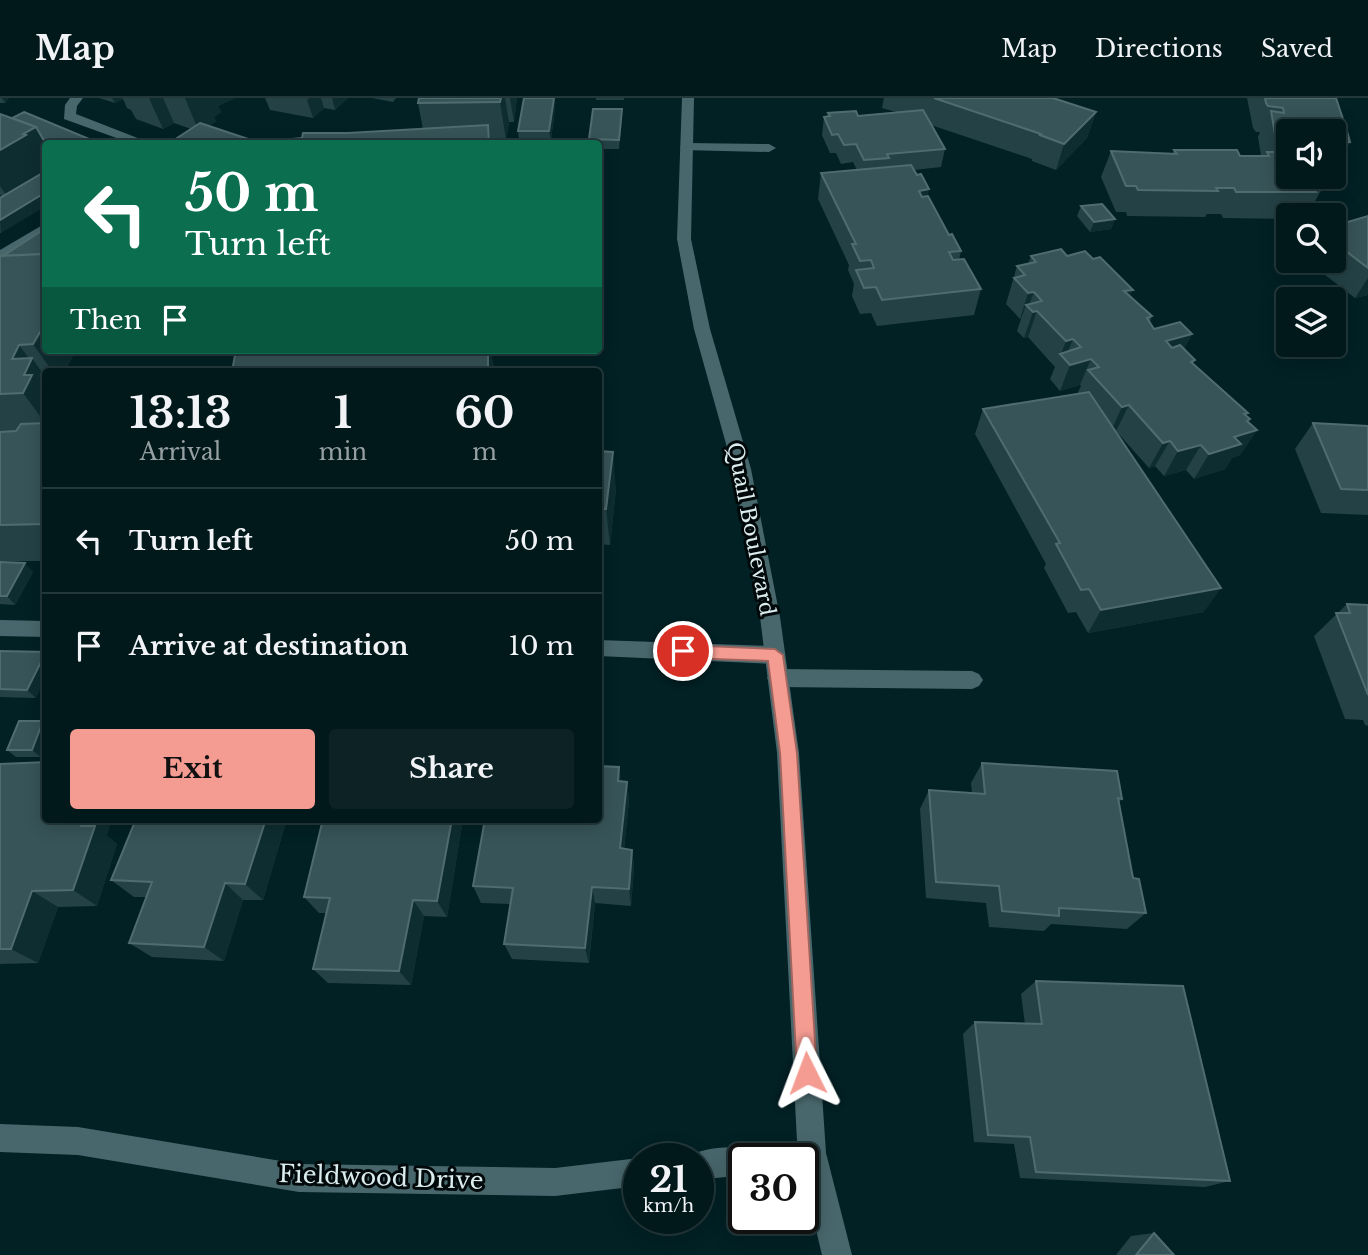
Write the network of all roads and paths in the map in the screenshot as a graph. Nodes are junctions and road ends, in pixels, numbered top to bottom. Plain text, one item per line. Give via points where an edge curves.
1 (78, 98) edge
2 (688, 98) edge
3 (136, 140) edge
4 (687, 147) junction
5 (769, 148) dead end
6 (42, 230) edge
7 (0, 257) edge
8 (0, 628) edge
9 (42, 629) edge
10 (602, 648) edge
11 (775, 655) junction
12 (778, 678) junction
13 (972, 680) dead end
14 (0, 1138) edge
15 (811, 1143) edge
16 (623, 1174) edge
17 (819, 1182) edge
18 (837, 1255) edge

1 - 3 street via 69,116
2 - 4 street, Quail Boulevard
4 - 5 street
4 - 11 street, Quail Boulevard via 684,239 702,329 742,469
6 - 7 street
8 - 9 street
10 - 11 street
11 - 12 street, Quail Boulevard
12 - 13 street
12 - 15 street, Quail Boulevard via 788,753
14 - 16 street, Fieldwood Drive via 78,1141 299,1178 555,1182
17 - 18 street, Quail Boulevard

